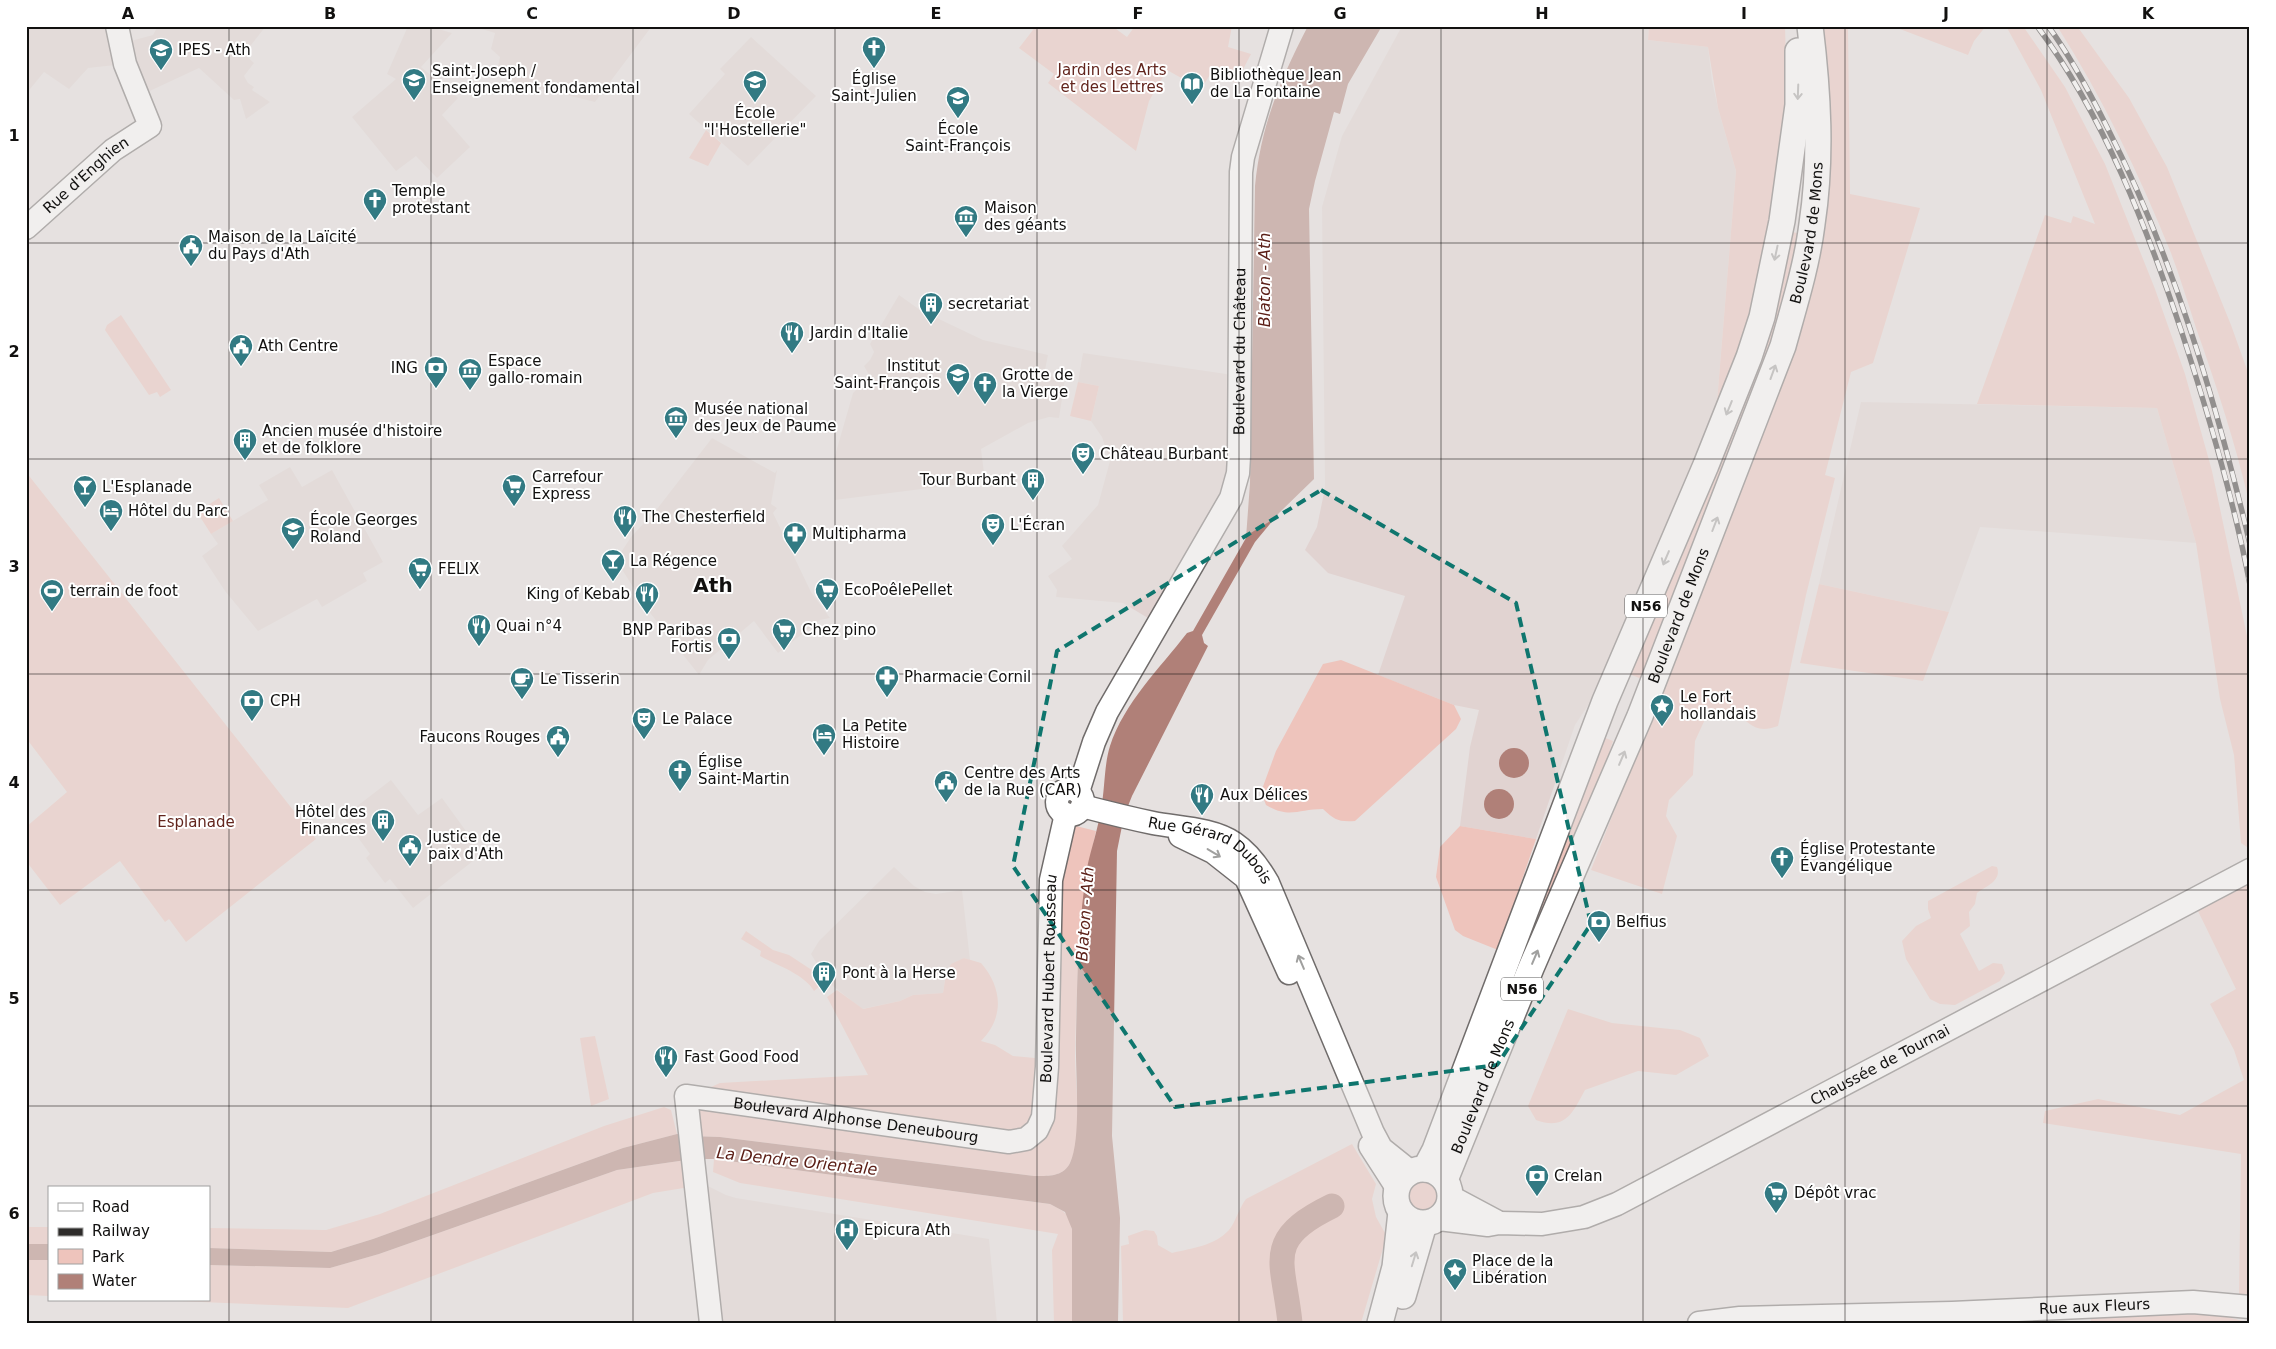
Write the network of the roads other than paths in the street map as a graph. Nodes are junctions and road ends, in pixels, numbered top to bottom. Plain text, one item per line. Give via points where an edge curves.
1 (117, 26) edge
2 (1282, 26) edge
3 (1797, 26) edge
4 (1810, 26) edge
5 (26, 228) edge
6 (1080, 805) junction
7 (2250, 870) edge
8 (1026, 1139) joint
9 (1426, 1181) junction
10 (1401, 1212) junction
11 (1432, 1222) junction
12 (1499, 1223) junction
13 (2244, 1306) edge
14 (711, 1323) edge
15 (1380, 1323) edge
16 (1396, 1323) edge
17 (1699, 1323) edge

1 - 5 street, Rue d'Enghien via 125,64 150,126 113,150
2 - 6 street, Boulevard du Château via 1241,172 1239,456 1236,485 1107,712 1094,742
3 -> 9 main road, Boulevard de Mons / N56 via 1799,76 1792,159 1766,299 1749,357 1605,701
9 -> 4 main road, Boulevard de Mons / N56 via 1531,968 1640,716 1783,346 1798,294 1813,216 1818,112
6 - 8 street, Boulevard Hubert Rousseau via 1051,880 1045,1103 1037,1129
6 - 9 street, Rue Gérard Dubois via 1146,821 1213,852 1246,878 1372,1152
7 - 12 street, Chaussée de Tournai via 1617,1204 1584,1217 1542,1224
8 - 14 street, Boulevard Alphonse Deneubourg via 1009,1142 687,1103
9 - 10 main road via 1397,1205
9 - 11 main road via 1447,1210
9 - 12 street, Chaussée de Tournai
10 - 11 main road via 1407,1219
10 - 15 main road via 1395,1267
11 - 12 street, Chaussée de Tournai
16 -> 11 main road
13 - 17 street, Rue aux Fleurs via 2193,1302 1740,1318

